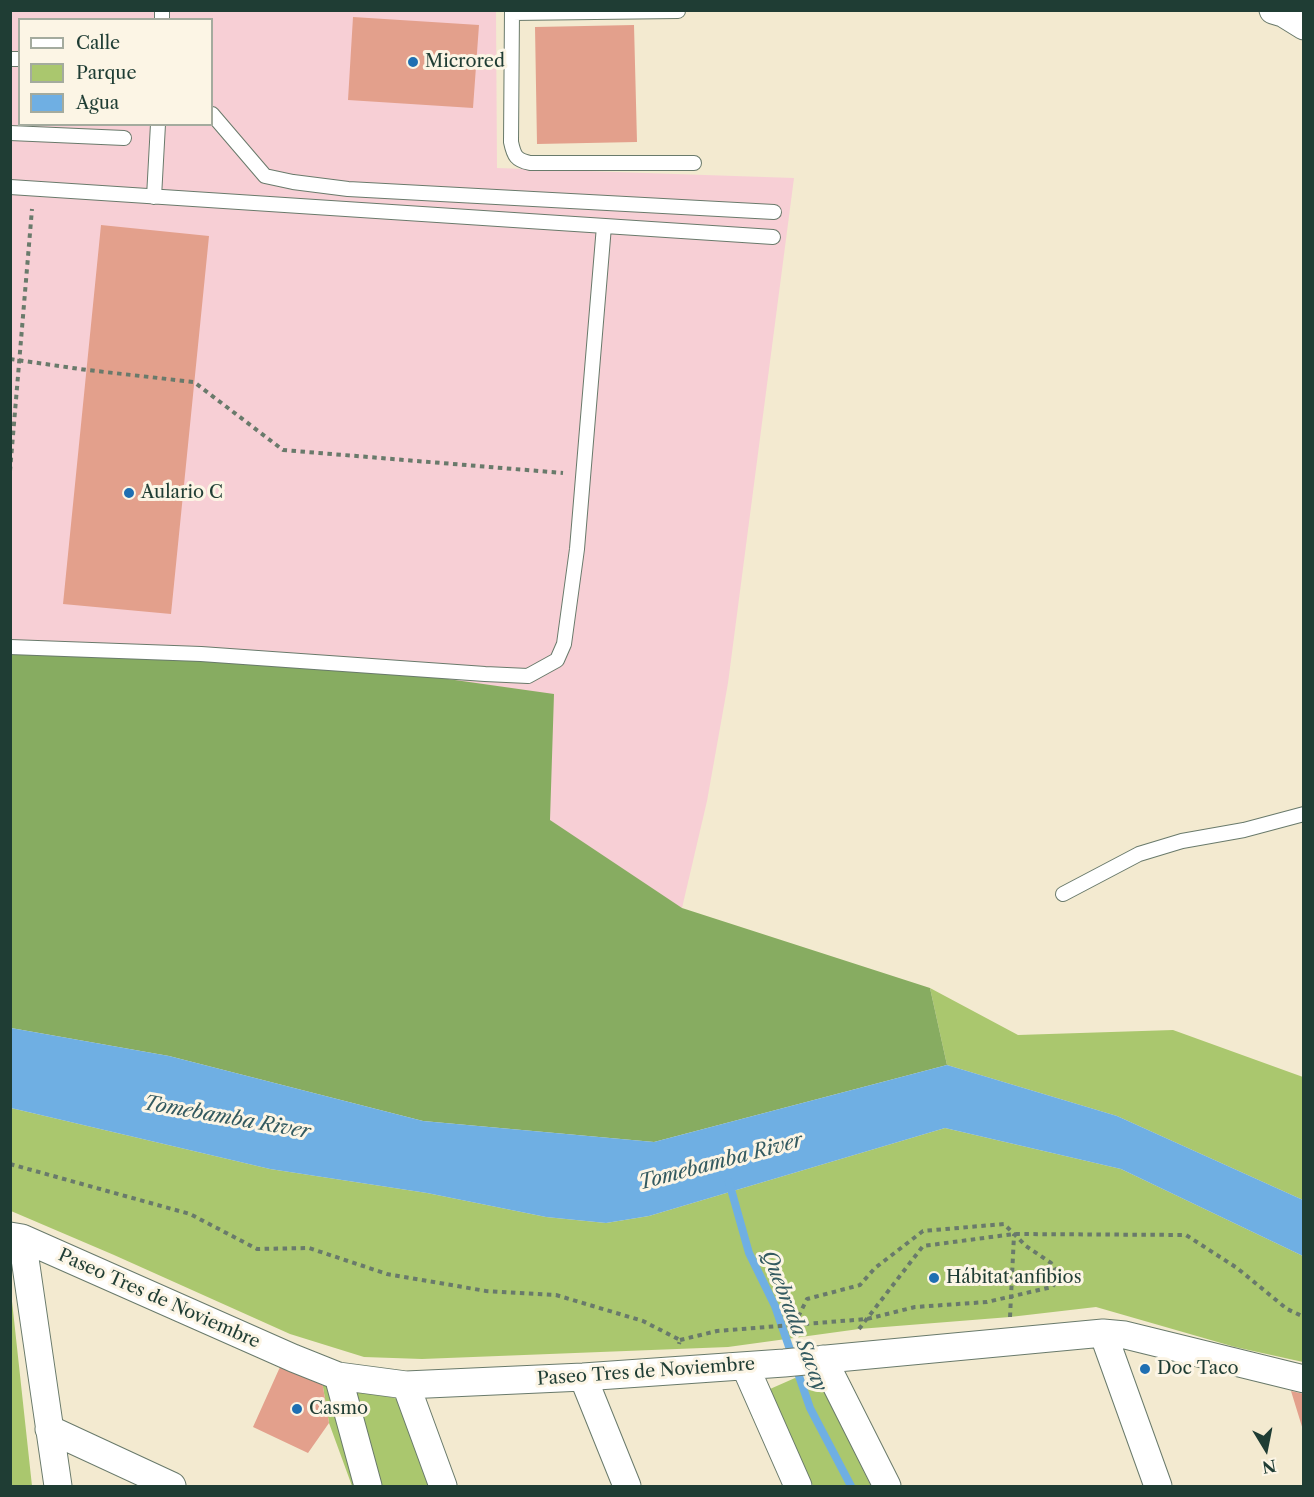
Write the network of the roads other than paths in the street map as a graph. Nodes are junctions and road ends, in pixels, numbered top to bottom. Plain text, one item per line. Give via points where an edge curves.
1 (678, 11) edge
2 (512, 12) edge
3 (213, 115) edge
4 (158, 126) edge
5 (58, 130) edge
6 (10, 133) edge
7 (124, 138) dead end
8 (694, 163) dead end
9 (10, 187) edge
10 (154, 197) junction
11 (774, 212) dead end
12 (604, 226) junction
13 (773, 237) dead end
14 (10, 648) edge
15 (1304, 814) edge
16 (1064, 894) dead end
17 (16, 1237) edge
18 (1103, 1333) junction
19 (805, 1361) junction
20 (745, 1366) junction
21 (338, 1376) junction
22 (583, 1377) junction
23 (1304, 1379) edge
24 (406, 1385) junction
25 (50, 1429) junction
26 (58, 1486) edge
27 (172, 1486) edge
28 (368, 1486) edge
29 (443, 1486) edge
30 (627, 1486) edge
31 (798, 1486) edge
32 (888, 1486) edge
33 (1158, 1486) edge

1 - 2 lane
2 - 8 lane via 511,142 518,161
3 - 11 lane via 266,176 293,183
4 - 10 lane
5 - 6 lane
5 - 7 lane
9 - 10 lane
10 - 12 lane
12 - 13 lane
12 - 14 lane via 577,549 564,644 557,660 528,675 201,654
15 - 16 lane via 1244,830 1182,840 1139,854
17 - 21 street, Paseo Tres de Noviembre
17 - 25 street
18 - 19 street, Paseo Tres de Noviembre
18 - 23 street, Paseo Tres de Noviembre
18 - 33 street
19 - 20 street, Paseo Tres de Noviembre
19 - 32 street
20 - 22 street, Paseo Tres de Noviembre
20 - 31 street
21 - 24 street, Paseo Tres de Noviembre
21 - 28 street
22 - 24 street, Paseo Tres de Noviembre
22 - 30 street
24 - 29 street
25 - 26 street
25 - 27 street

